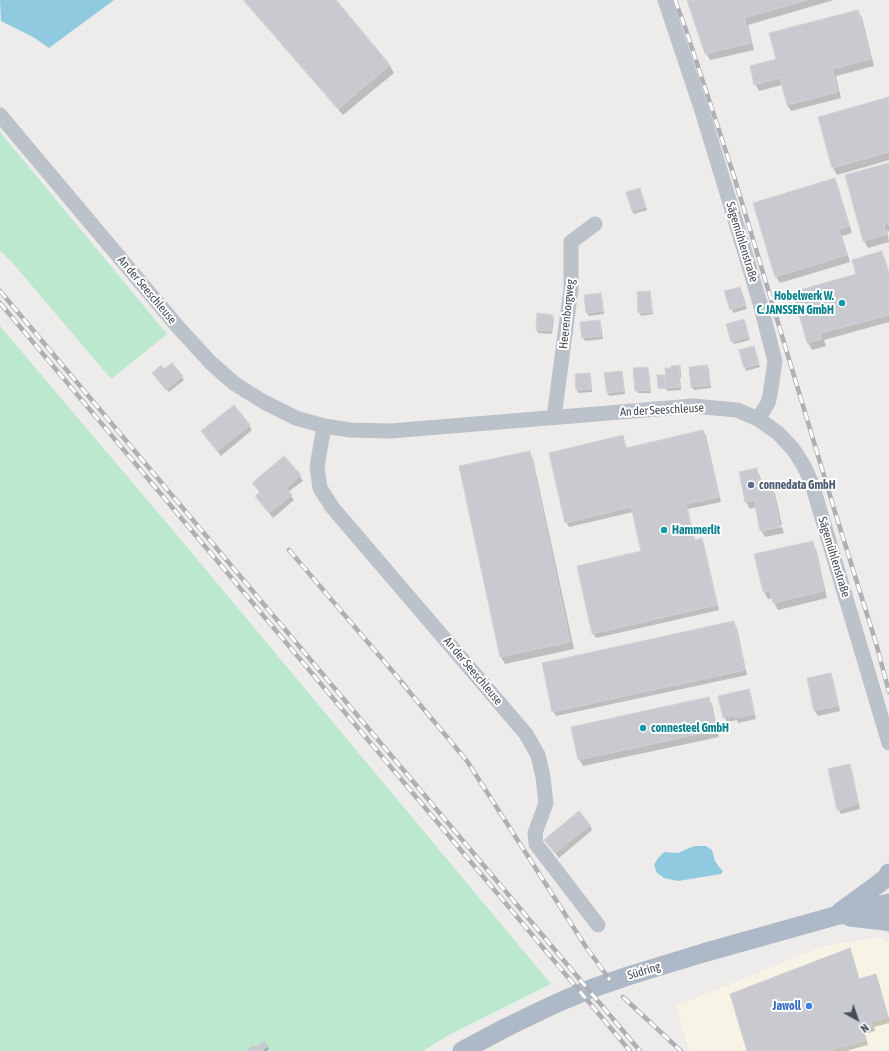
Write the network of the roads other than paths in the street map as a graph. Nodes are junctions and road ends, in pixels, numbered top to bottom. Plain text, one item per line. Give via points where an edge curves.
1 (665, 0) edge
2 (0, 115) edge
3 (595, 224) dead end
4 (554, 417) junction
5 (758, 420) junction
6 (324, 426) junction
7 (889, 743) edge
8 (889, 873) edge
9 (889, 903) edge
10 (835, 916) junction
11 (889, 922) edge
12 (598, 925) dead end
13 (462, 1051) edge

1 - 5 street, Sägemühlenstraße via 702,111 775,361 768,403
2 - 6 street, An der Seeschleuse via 211,363 235,384 264,402 296,418
3 - 4 street, Heerenborgweg via 570,242 571,289
4 - 5 street, An der Seeschleuse via 694,406 737,410
4 - 6 street, An der Seeschleuse via 391,431 350,430
5 - 7 street, Sägemühlenstraße via 778,433 793,449 812,484
6 - 12 street, An der Seeschleuse via 317,467 320,488 332,507 526,734 538,754 546,803 535,833 536,844
8 - 10 main road via 874,888
9 - 10 main road, Südring
10 - 11 main road, Südring
10 - 13 main road, Südring via 703,953 593,988 507,1027

